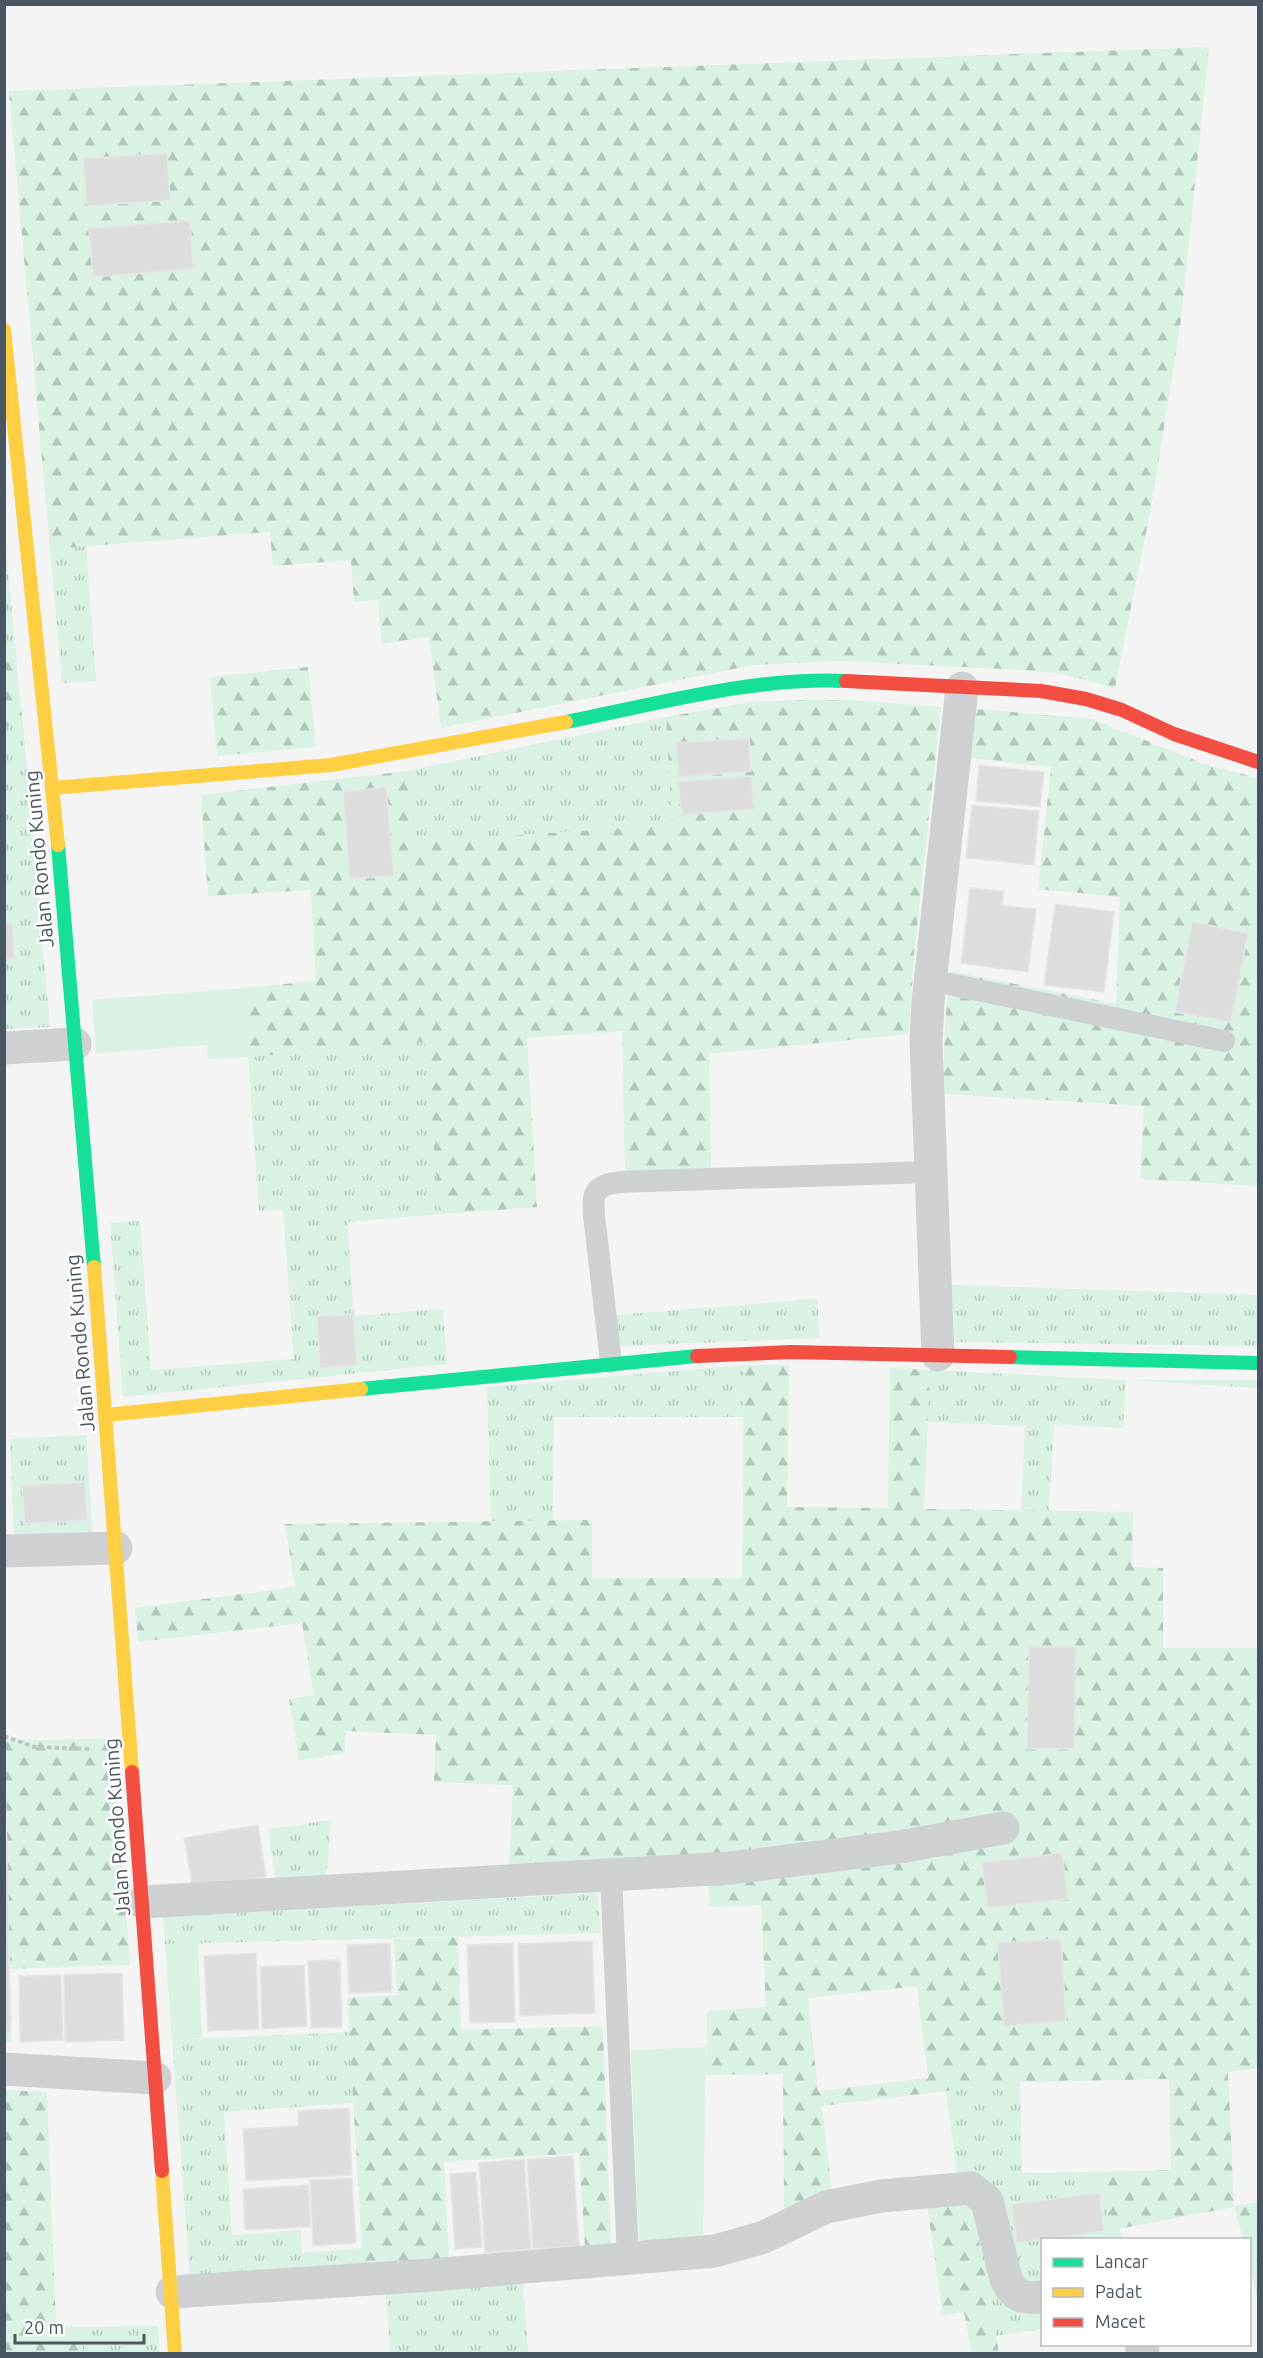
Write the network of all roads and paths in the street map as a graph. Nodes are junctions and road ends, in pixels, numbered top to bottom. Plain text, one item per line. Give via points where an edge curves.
1 (4, 330) edge
2 (962, 688) junction
3 (1258, 762) edge
4 (52, 788) junction
5 (930, 980) junction
6 (1224, 1041) dead end
7 (75, 1044) junction
8 (4, 1048) edge
9 (930, 1172) junction
10 (938, 1355) junction
11 (611, 1362) junction
12 (1258, 1364) edge
13 (106, 1415) junction
14 (116, 1548) junction
15 (4, 1551) edge
16 (4, 1736) edge
17 (131, 1749) junction
18 (1002, 1828) dead end
19 (611, 1875) junction
20 (142, 1902) junction
21 (4, 2069) edge
22 (155, 2078) junction
23 (628, 2258) junction
24 (172, 2292) junction
25 (1041, 2297) edge
26 (175, 2354) edge

1 - 4 street, Jalan Rondo Kuning
2 - 3 street via 1086,699
2 - 4 street via 818,680 784,682 331,765
2 - 5 street
4 - 7 street, Jalan Rondo Kuning
5 - 6 lane
5 - 9 street via 926,1061
7 - 8 street
7 - 13 street, Jalan Rondo Kuning
9 - 10 street
9 - 11 lane via 650,1181 605,1186 597,1191 594,1215
10 - 11 street via 791,1352
10 - 12 street
11 - 13 street
13 - 14 street, Jalan Rondo Kuning
14 - 15 street
14 - 17 street, Jalan Rondo Kuning
16 - 17 path via 33,1747
17 - 20 street, Jalan Rondo Kuning
18 - 19 street via 810,1859
19 - 20 street
19 - 23 lane
20 - 22 street, Jalan Rondo Kuning
21 - 22 street
22 - 24 street, Jalan Rondo Kuning
23 - 24 street
23 - 25 street via 715,2251 764,2236 826,2207 881,2196 971,2188 987,2201 1011,2291 1018,2296
24 - 26 street, Jalan Rondo Kuning

